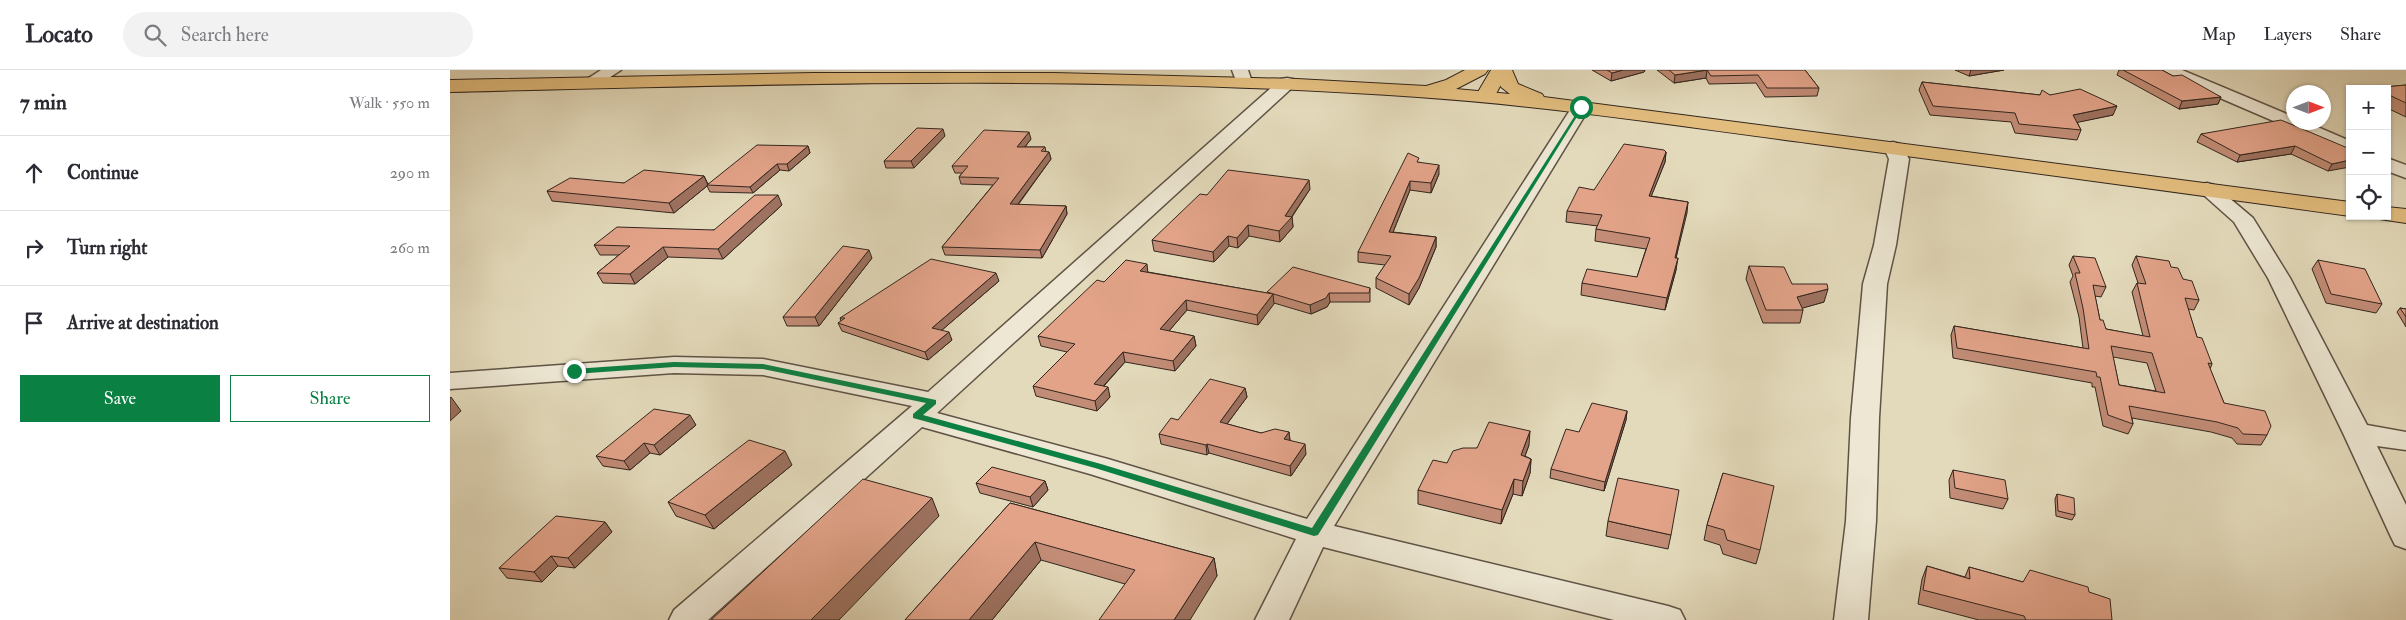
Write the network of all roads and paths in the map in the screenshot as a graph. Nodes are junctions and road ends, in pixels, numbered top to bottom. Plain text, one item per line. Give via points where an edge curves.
1 (613, 70) edge
2 (1479, 70) edge
3 (1484, 70) edge
4 (1501, 70) edge
5 (2168, 70) edge
6 (1002, 74) edge
7 (1242, 76) edge
8 (590, 83) junction
9 (1287, 83) junction
10 (450, 86) edge
11 (1413, 91) junction
12 (1476, 96) junction
13 (1581, 107) junction
14 (2346, 146) edge
15 (1894, 148) junction
16 (2391, 166) edge
17 (2406, 172) edge
18 (2207, 189) junction
19 (2255, 196) junction
20 (2346, 207) edge
21 (2391, 214) edge
22 (2406, 216) edge
23 (2242, 218) junction
24 (450, 381) edge
25 (924, 409) junction
26 (2357, 433) junction
27 (2406, 441) edge
28 (1314, 533) junction
29 (2406, 537) edge
30 (686, 620) edge
31 (1272, 620) edge
32 (1668, 620) edge
33 (1851, 620) edge

1 - 8 street
2 - 11 main road via 1452,84
3 - 12 main road
4 - 12 main road
4 - 13 main road via 1515,91
5 - 14 street
6 - 7 main road
6 - 8 main road
7 - 9 main road
8 - 10 main road
9 - 11 main road
9 - 25 street
11 - 12 main road
12 - 13 main road
13 - 15 main road
13 - 28 street
15 - 18 main road
15 - 33 street via 1899,159 1875,284 1861,521
16 - 17 street
18 - 19 main road
18 - 23 street
19 - 20 main road
19 - 23 street
21 - 22 main road
23 - 26 street via 2279,278
24 - 25 street via 674,365 763,367
25 - 28 street
25 - 30 street
26 - 27 street
26 - 29 street
28 - 31 street
28 - 32 street

